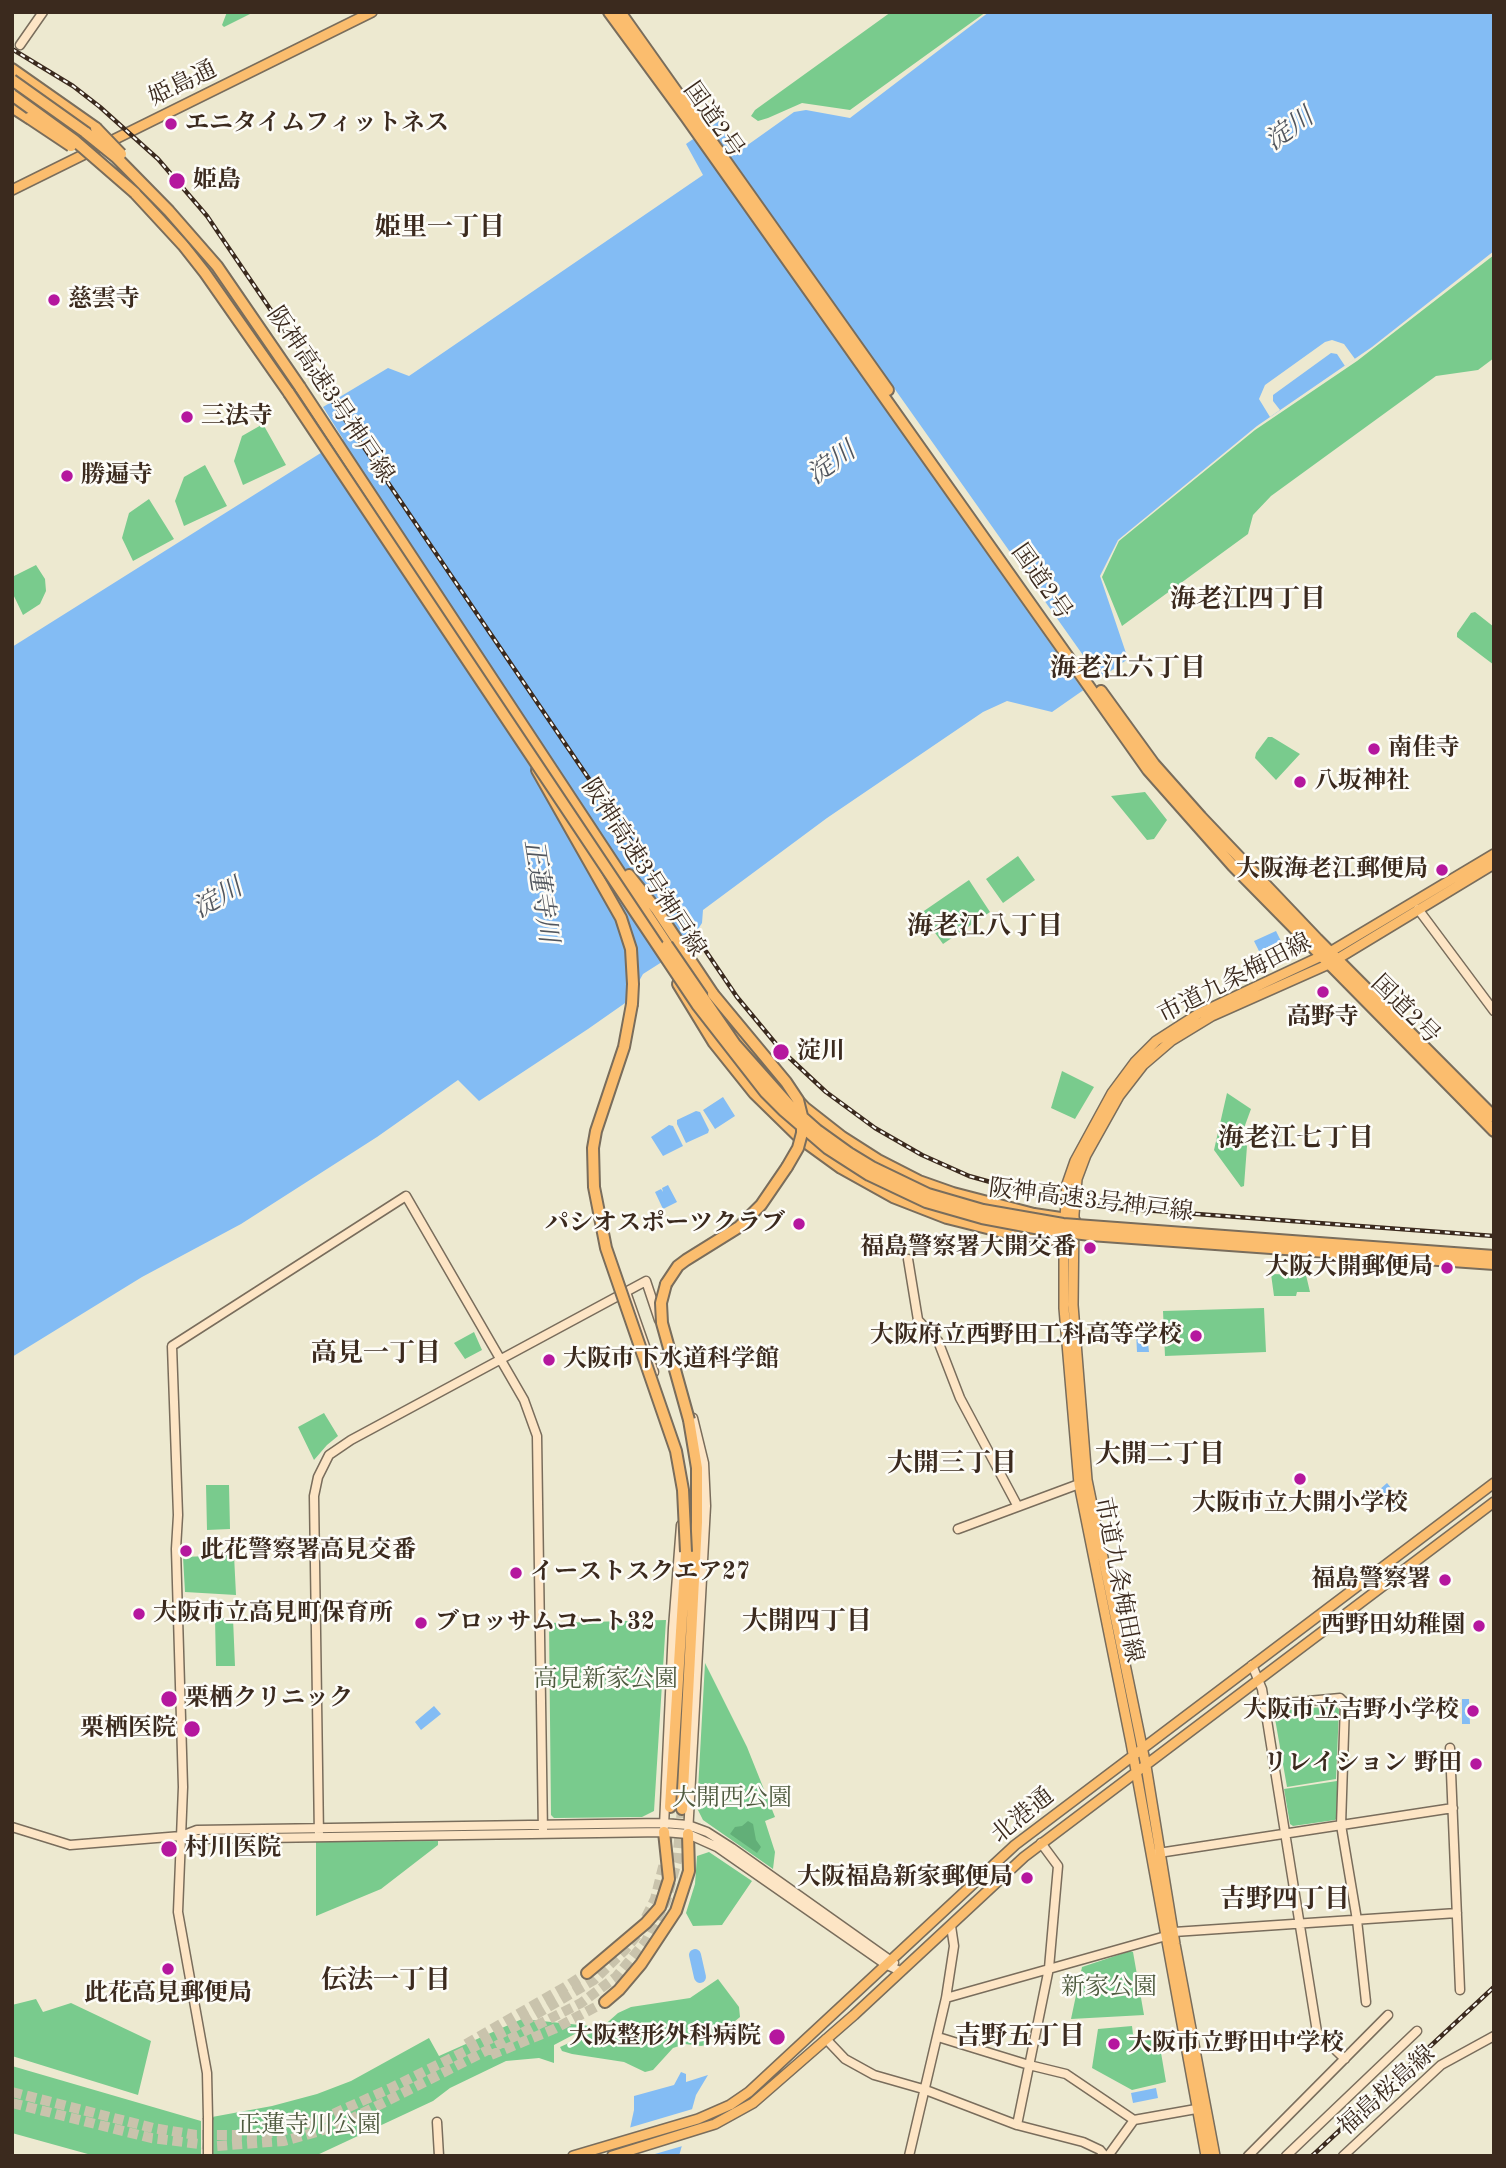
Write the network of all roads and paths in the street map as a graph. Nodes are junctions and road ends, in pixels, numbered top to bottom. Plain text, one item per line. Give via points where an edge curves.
1 (43, 12) edge
2 (372, 12) edge
3 (608, 12) edge
4 (620, 12) edge
5 (20, 45) dead end
6 (12, 69) edge
7 (12, 80) edge
8 (12, 95) edge
9 (12, 107) edge
10 (694, 122) junction
11 (12, 190) edge
12 (135, 193) junction
13 (217, 266) junction
14 (530, 755) junction
15 (598, 839) junction
16 (1494, 854) edge
17 (1494, 864) edge
18 (1418, 909) junction
19 (663, 946) junction
20 (1330, 958) junction
21 (1494, 1011) edge
22 (1494, 1117) edge
23 (1494, 1131) edge
24 (1069, 1219) junction
25 (1064, 1241) junction
26 (1494, 1256) edge
27 (908, 1259) dead end
28 (1494, 1264) edge
29 (626, 1292) junction
30 (501, 1359) junction
31 (1494, 1483) edge
32 (1079, 1484) junction
33 (1494, 1502) edge
34 (1017, 1505) junction
35 (958, 1529) dead end
36 (691, 1552) junction
37 (1252, 1665) junction
38 (1259, 1679) junction
39 (1265, 1705) junction
40 (1450, 1748) dead end
41 (1142, 1749) junction
42 (1133, 1757) junction
43 (1146, 1766) junction
44 (1136, 1774) junction
45 (676, 1808) tunnel mouth
46 (1453, 1808) junction
47 (1341, 1825) junction
48 (12, 1826) edge
49 (664, 1827) junction
50 (543, 1829) junction
51 (688, 1830) junction
52 (319, 1832) junction
53 (1284, 1833) junction
54 (181, 1836) junction
55 (1041, 1843) junction
56 (1156, 1853) junction
57 (1457, 1913) junction
58 (1357, 1920) junction
59 (1299, 1924) junction
60 (951, 1926) junction
61 (1170, 1934) junction
62 (888, 1962) junction
63 (1049, 1968) junction
64 (900, 1971) junction
65 (587, 1973) tunnel mouth
66 (1460, 1990) dead end
67 (946, 1998) junction
68 (605, 2001) tunnel mouth
69 (1366, 2002) dead end
70 (1388, 2015) dead end
71 (1417, 2031) dead end
72 (1494, 2036) edge
73 (938, 2037) junction
74 (826, 2039) junction
75 (1345, 2059) junction
76 (1029, 2066) junction
77 (923, 2089) junction
78 (1196, 2109) junction
79 (1134, 2120) junction
80 (437, 2122) dead end
81 (1017, 2125) junction
82 (208, 2156) edge
83 (439, 2156) edge
84 (573, 2156) edge
85 (612, 2156) edge
86 (909, 2156) edge
87 (1107, 2156) edge
88 (1206, 2156) edge
89 (1215, 2156) edge
90 (1248, 2156) edge
91 (1286, 2156) edge
92 (1343, 2156) edge

1 - 5 street
2 - 11 main road, 姫島通
3 - 10 highway, 国道2号
4 - 10 highway, 国道2号
6 - 13 highway, bridge via 96,128 196,236
7 - 13 highway, 阪神高速3号神戸線, bridge via 116,157
8 - 12 highway, 阪神高速3号神戸線, bridge via 75,140
9 - 12 highway, bridge
10 - 20 highway, 国道2号 via 1101,698 1173,787
12 - 14 highway, 阪神高速3号神戸線, bridge via 229,304
13 - 15 highway, 阪神高速3号神戸線, bridge
14 - 19 highway, 阪神高速3号神戸線, bridge
14 - 36 highway, bridge via 615,904 631,949 629,1025 596,1131 594,1187 606,1248 676,1451
15 - 19 highway, 阪神高速3号神戸線
15 - 36 highway, bridge via 786,1082 802,1116 794,1156 761,1205 739,1227 678,1266 662,1293 660,1312 666,1342 694,1443 698,1493
16 - 20 main road, 市道九条梅田線
17 - 18 main road, 市道九条梅田線
18 - 20 main road, 市道九条梅田線
18 - 21 street
19 - 24 highway, bridge via 793,1096 848,1142 934,1187
19 - 25 highway, bridge via 693,1011 725,1058 779,1119 812,1148 867,1184 925,1211 967,1224
19 - 26 highway, 阪神高速3号神戸線, bridge via 736,1044 791,1107 849,1153 928,1194 983,1210 1063,1224
19 - 28 highway, 阪神高速3号神戸線, bridge via 725,1044 784,1111 843,1159 926,1202 982,1218 1062,1232
20 - 22 highway, 国道2号
20 - 23 highway, 国道2号
20 - 24 main road, 市道九条梅田線 via 1198,1014 1146,1051 1112,1093 1075,1161 1067,1184
24 - 25 main road, 市道九条梅田線
24 - 41 main road, 市道九条梅田線 via 1087,1479
25 - 32 main road, 市道九条梅田線 via 1064,1308
27 - 34 street via 919,1324 938,1341 960,1398
29 - 30 street
29 - 49 street via 672,1435 681,1498
29 - 51 street via 646,1281 699,1440 706,1481
30 - 50 street via 531,1414 537,1436
30 - 52 street via 338,1448 318,1477 314,1496
30 - 54 street via 406,1196 172,1346 179,1527
31 - 37 main road, 北港通
32 - 34 street
32 - 42 main road, 市道九条梅田線
33 - 38 main road, 北港通
34 - 35 street
36 - 45 highway
37 - 38 street
37 - 41 main road, 北港通
38 - 39 street
38 - 43 main road, 北港通
39 - 47 street via 1343,1699
39 - 53 street
40 - 46 street
41 - 42 main road, 北港通
41 - 43 main road, 市道九条梅田線
42 - 44 main road, 市道九条梅田線
42 - 62 main road, 北港通 via 1015,1845
43 - 44 main road, 北港通
43 - 56 main road, 市道九条梅田線
44 - 55 main road, 北港通
44 - 56 main road, 市道九条梅田線
46 - 47 street
46 - 57 street
47 - 53 street
47 - 58 street
48 - 54 street via 70,1845
49 - 50 street
49 - 51 street
49 - 65 highway via 669,1879 660,1907
50 - 52 street
51 - 62 street
51 - 68 highway via 689,1871 676,1911 636,1971
52 - 54 street via 197,1830
53 - 56 street
53 - 59 street
54 - 82 street, bridge via 178,1914 207,2073
55 - 60 main road, 北港通
55 - 63 street via 1058,1866
56 - 61 main road, 市道九条梅田線
57 - 58 street
57 - 66 street
58 - 59 street
58 - 69 street
59 - 61 street
59 - 75 street via 1317,2032
60 - 64 main road, 北港通
60 - 67 street via 954,1946
61 - 63 street
61 - 78 main road, 市道九条梅田線
61 - 89 main road, 市道九条梅田線
62 - 64 street
62 - 84 main road, 北港通 via 749,2092 698,2119
63 - 67 street
63 - 76 street
64 - 74 main road, 北港通
67 - 73 street
70 - 75 street
71 - 91 street
72 - 92 street, 福島桜島線 via 1441,2065
73 - 76 street
73 - 77 street
74 - 77 street via 859,2068
74 - 85 main road, 北港通 via 753,2103 715,2124
75 - 90 street
76 - 79 street via 1066,2074
76 - 81 street
77 - 81 street
77 - 86 street
78 - 79 street
78 - 88 main road, 市道九条梅田線
79 - 87 street
80 - 83 street
81 - 87 street via 1083,2142

